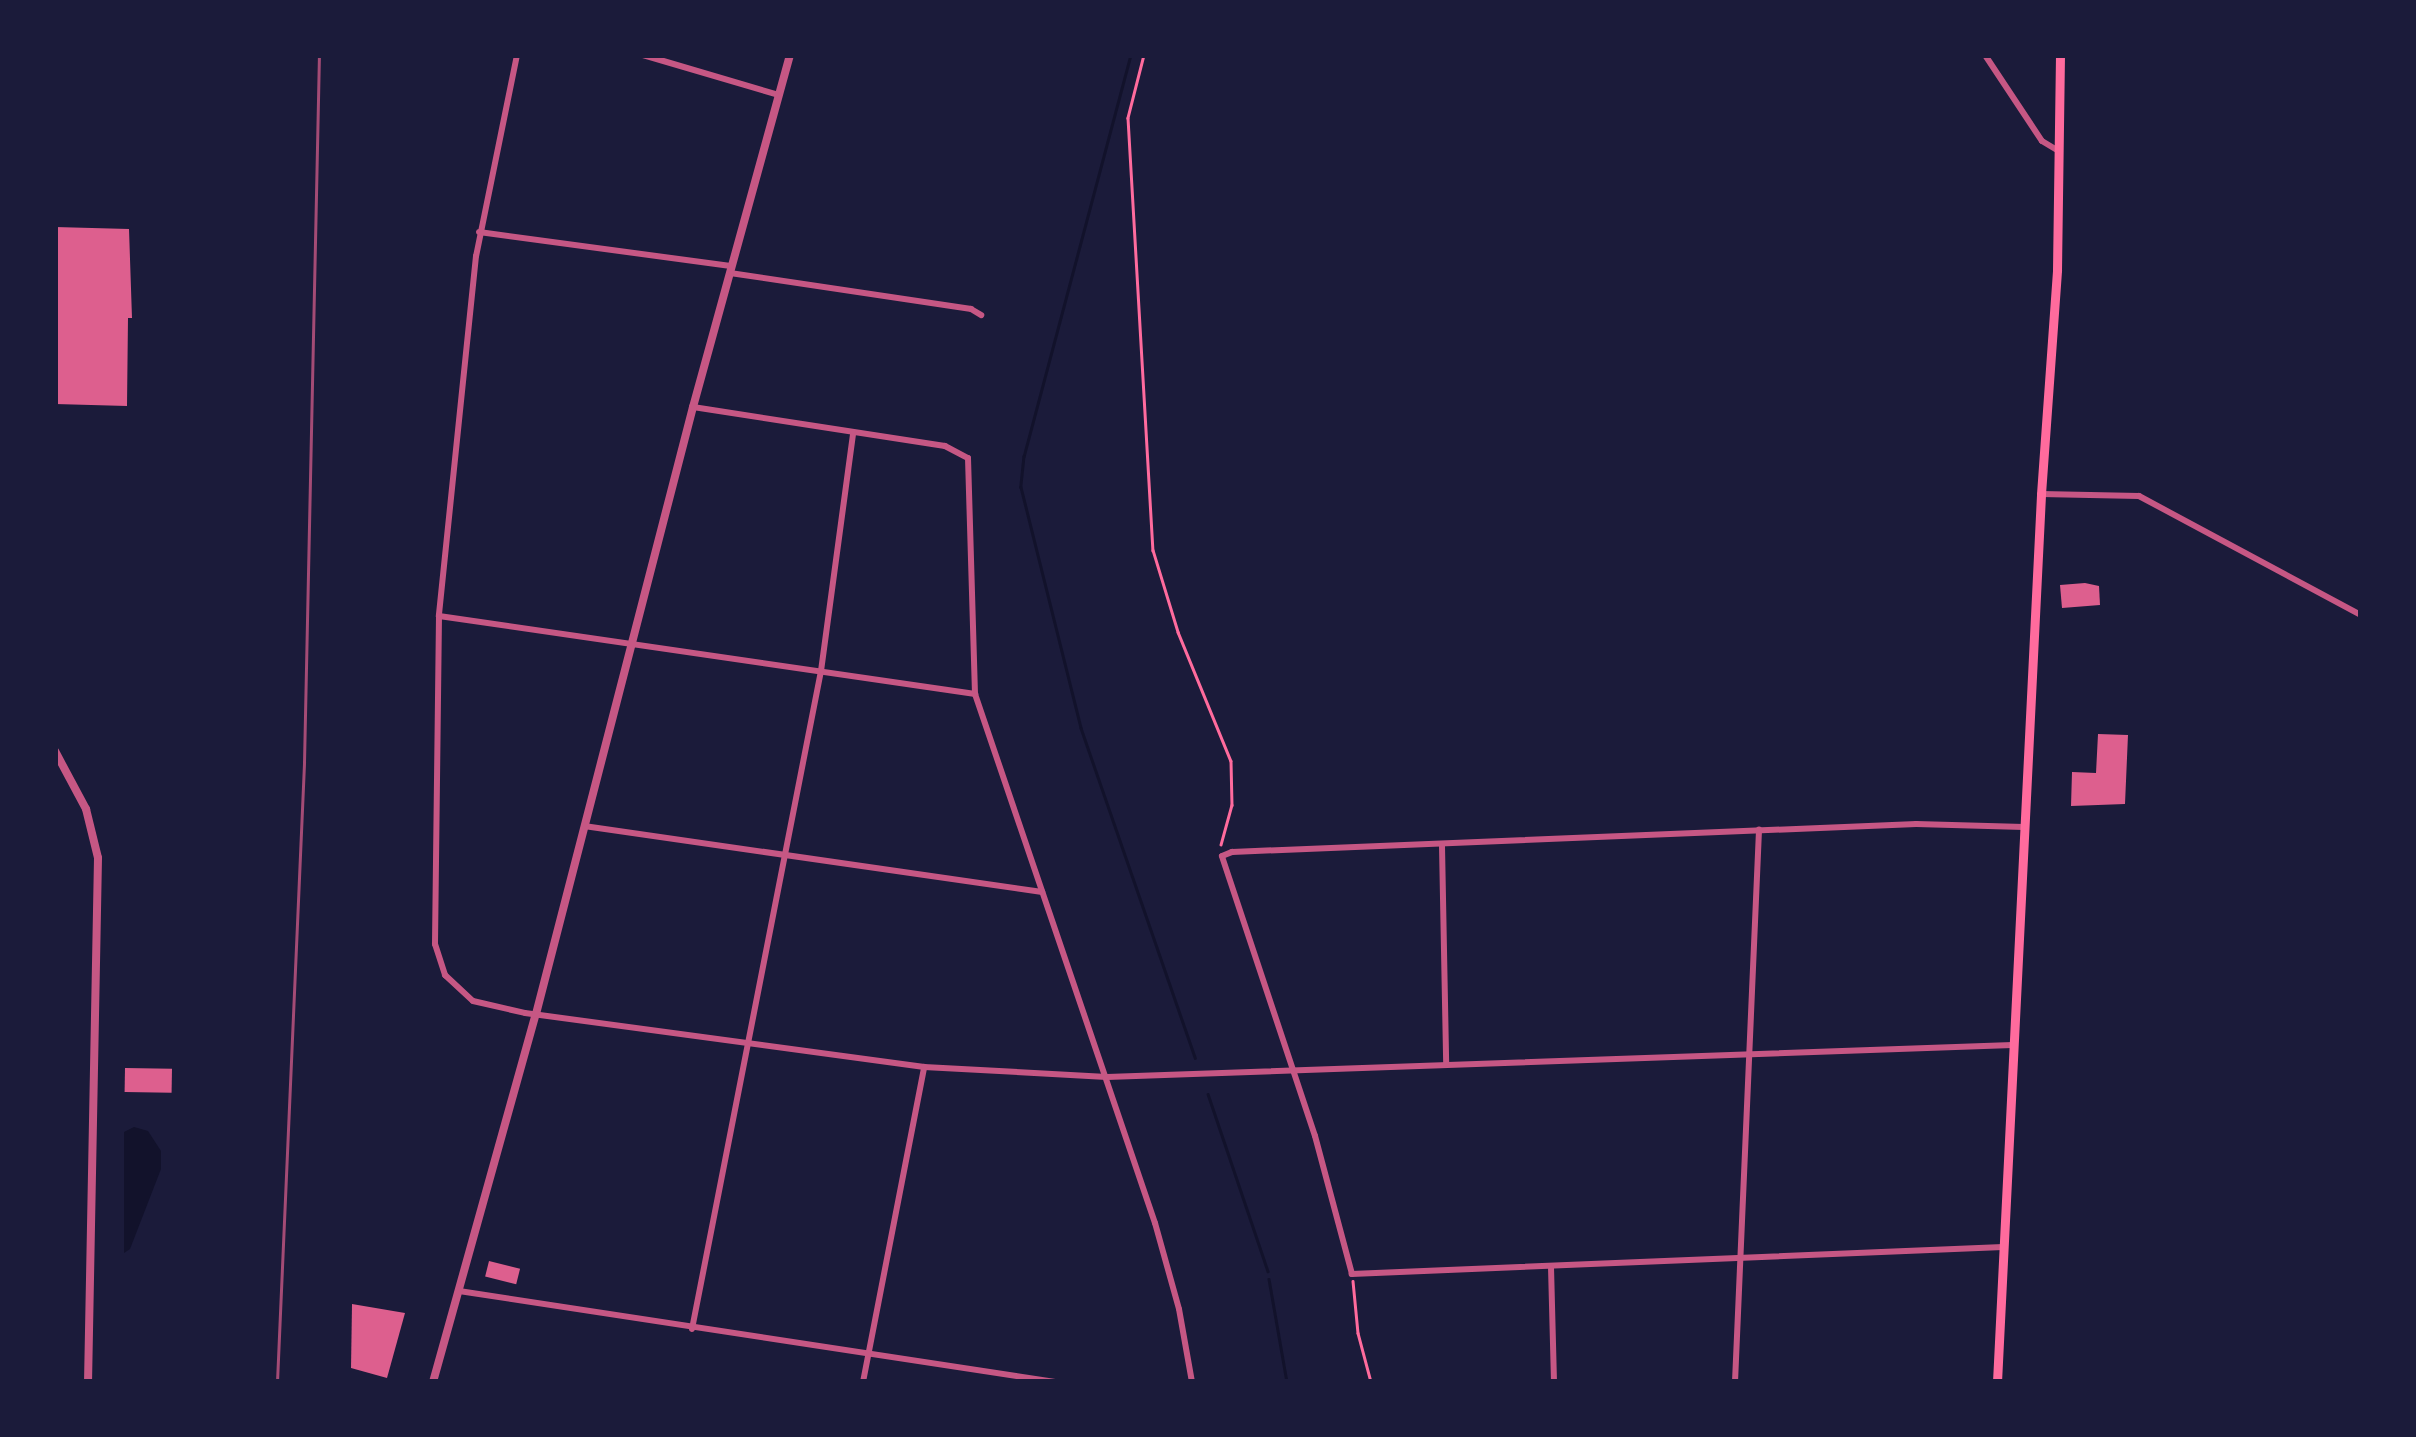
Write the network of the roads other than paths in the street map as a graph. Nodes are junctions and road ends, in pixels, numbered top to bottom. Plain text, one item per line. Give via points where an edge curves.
1 (517, 55) edge
2 (644, 55) edge
3 (790, 55) edge
4 (1985, 55) edge
5 (2060, 55) edge
6 (778, 94) junction
7 (2057, 150) junction
8 (479, 232) junction
9 (731, 270) junction
10 (981, 315) dead end
11 (693, 407) junction
12 (854, 432) junction
13 (2041, 494) junction
14 (2361, 615) edge
15 (439, 616) junction
16 (634, 643) junction
17 (821, 671) junction
18 (975, 694) junction
19 (55, 752) edge
20 (584, 826) junction
21 (2024, 826) junction
22 (1758, 830) junction
23 (1442, 846) junction
24 (787, 855) junction
25 (1042, 892) junction
26 (536, 1014) junction
27 (749, 1045) junction
28 (2012, 1045) junction
29 (1747, 1054) junction
30 (1446, 1064) junction
31 (924, 1067) junction
32 (1294, 1073) junction
33 (1107, 1078) junction
34 (2003, 1247) junction
35 (1738, 1258) junction
36 (1551, 1267) junction
37 (459, 1290) junction
38 (692, 1330) junction
39 (868, 1356) junction
40 (88, 1382) edge
41 (433, 1382) edge
42 (863, 1382) edge
43 (1055, 1382) edge
44 (1192, 1382) edge
45 (1554, 1382) edge
46 (1735, 1382) edge
47 (1996, 1382) edge

1 - 8 street
2 - 6 street
3 - 6 street
4 - 7 street via 2042,142
5 - 7 main road
6 - 9 street
7 - 13 main road via 2057,270
8 - 9 street
8 - 15 street
9 - 10 street
9 - 11 street
11 - 12 street
11 - 16 street
12 - 17 street
12 - 18 street via 945,446 968,458
13 - 14 street via 2139,496
13 - 21 main road
15 - 16 street
15 - 26 street via 438,958 445,975 473,1001
16 - 17 street
16 - 20 street
17 - 18 street
17 - 24 street
18 - 25 street
19 - 40 street via 86,809 98,858
20 - 24 street
20 - 26 street
21 - 22 street
21 - 28 main road
22 - 23 street
22 - 29 street
23 - 30 street
23 - 32 street via 1222,856
24 - 25 street
24 - 27 street
25 - 33 street
26 - 27 street
26 - 37 street
27 - 31 street
27 - 38 street
28 - 29 street
28 - 34 main road
29 - 30 street
29 - 35 street
30 - 32 street
31 - 33 street
31 - 39 street
32 - 33 street
32 - 36 street via 1352,1274
33 - 44 street via 1180,1309
34 - 35 street
34 - 47 main road
35 - 36 street
35 - 46 street
36 - 45 street
37 - 38 street
37 - 41 street
38 - 39 street
39 - 42 street
39 - 43 street

